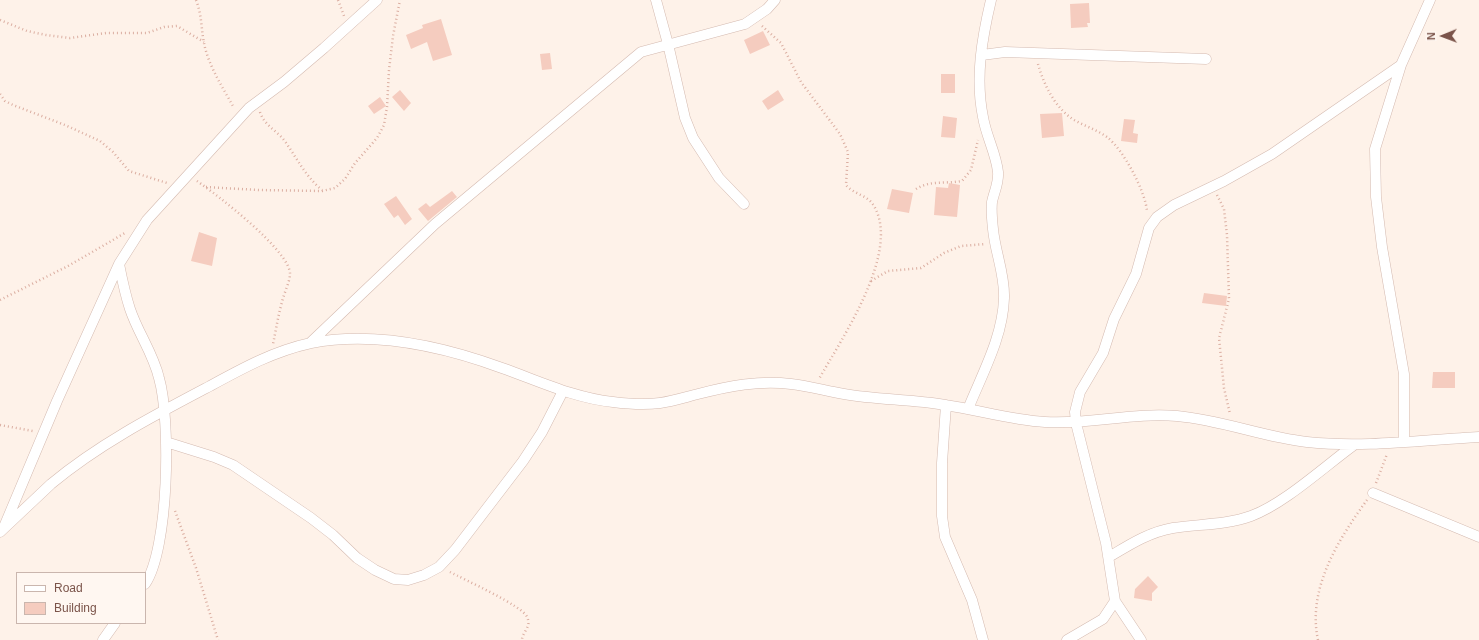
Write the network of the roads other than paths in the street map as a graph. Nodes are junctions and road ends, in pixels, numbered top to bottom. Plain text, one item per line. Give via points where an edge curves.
1 (377, 0) edge
2 (656, 0) edge
3 (775, 0) edge
4 (991, 0) edge
5 (1430, 0) edge
6 (668, 44) junction
7 (982, 55) junction
8 (1206, 60) dead end
9 (1401, 65) junction
10 (744, 204) dead end
11 (119, 264) junction
12 (310, 343) junction
13 (563, 391) junction
14 (946, 405) junction
15 (968, 409) junction
16 (164, 410) junction
17 (1076, 423) junction
18 (1479, 437) edge
19 (166, 442) junction
20 (1404, 442) junction
21 (1354, 445) junction
22 (1373, 492) road end
23 (1, 531) edge
24 (1479, 537) edge
25 (1109, 557) junction
26 (146, 582) edge
27 (1115, 601) junction
28 (114, 624) edge
29 (103, 640) edge
30 (983, 640) edge
31 (1067, 640) edge
32 (1141, 640) edge

1 - 11 street via 240,117 147,220
2 - 6 street
3 - 6 street via 753,20 736,27
4 - 7 street
5 - 9 street
6 - 10 street via 685,118 694,138 719,178
6 - 12 street via 641,52 583,100 435,224
7 - 8 street via 1006,52
7 - 15 street via 979,77 981,104 984,125 998,173 992,220 1004,283 1003,309 995,344
9 - 17 street via 1272,154 1174,204 1157,217 1149,228 1136,274 1114,319 1103,353 1080,392 1075,412
9 - 20 street via 1378,132 1374,166 1382,247 1404,374
11 - 16 street via 130,310 153,358 160,380
11 - 23 street
12 - 13 street via 364,338 423,346 499,366
12 - 16 street via 272,354
13 - 14 street via 605,401 641,404 665,402 765,382 792,384 865,397
13 - 19 street via 542,432 523,461 455,550 439,567 408,580 394,579 356,558 311,518 293,508 233,464
14 - 15 street
14 - 30 street via 942,470 942,516 945,537 972,600
15 - 17 street via 1016,419
16 - 19 street
16 - 23 street via 80,462
17 - 21 street via 1150,415 1208,420 1301,441
17 - 25 street
18 - 20 street
19 - 26 street via 162,522 154,565
20 - 21 street
21 - 25 street via 1296,489 1252,516 1158,531
22 - 24 street
25 - 27 street
27 - 31 street via 1103,619
27 - 32 street
28 - 29 street

